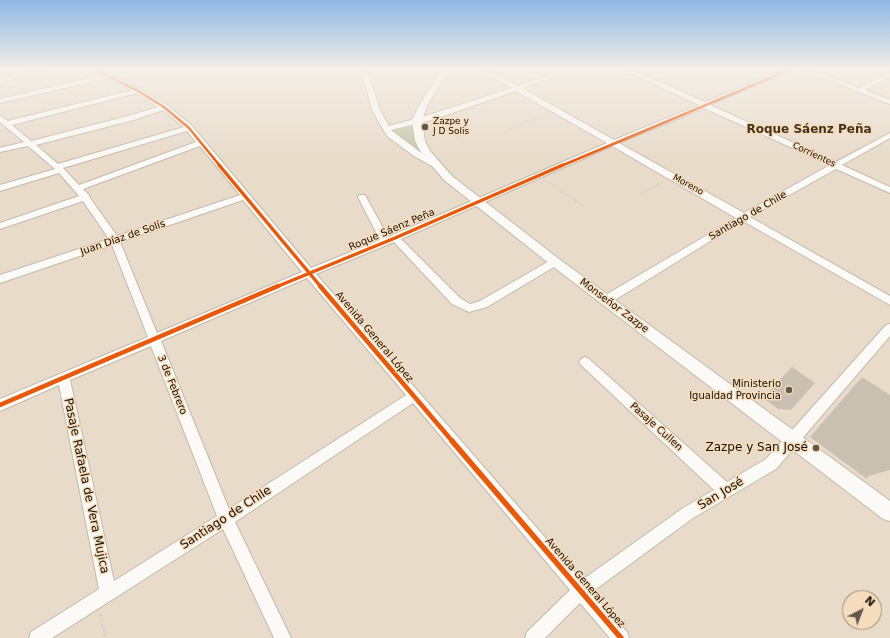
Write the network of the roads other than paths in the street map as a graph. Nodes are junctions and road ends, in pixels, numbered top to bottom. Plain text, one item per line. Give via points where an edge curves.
1 (99, 100) edge
2 (152, 100) edge
3 (373, 100) edge
4 (427, 100) edge
5 (482, 100) edge
6 (537, 100) edge
7 (694, 100) edge
8 (718, 100) edge
9 (705, 105) junction
10 (164, 107) junction
11 (417, 120) junction
12 (3, 121) edge
13 (188, 128) junction
14 (386, 129) junction
15 (890, 135) edge
16 (29, 143) junction
17 (201, 143) junction
18 (613, 143) junction
19 (0, 150) edge
20 (435, 164) junction
21 (837, 166) junction
22 (59, 169) junction
23 (0, 188) edge
24 (78, 188) junction
25 (890, 190) edge
26 (246, 196) junction
27 (86, 197) junction
28 (362, 197) dead end
29 (479, 202) junction
30 (744, 217) junction
31 (0, 226) edge
32 (390, 240) junction
33 (115, 241) junction
34 (555, 262) junction
35 (309, 273) junction
36 (0, 279) edge
37 (606, 300) junction
38 (890, 301) edge
39 (890, 328) edge
40 (154, 340) junction
41 (585, 362) dead end
42 (64, 379) junction
43 (414, 396) junction
44 (0, 405) edge
45 (792, 440) junction
46 (726, 491) junction
47 (890, 512) edge
48 (226, 519) junction
49 (581, 590) junction
50 (102, 596) junction
51 (37, 638) edge
52 (283, 638) edge
53 (533, 638) edge
54 (622, 638) edge

1 - 12 street
2 - 10 street, Avenida General López
3 - 14 street, Monseñor Zazpe
4 - 11 street
5 - 11 street
6 - 18 street, Moreno
7 - 9 street, Corrientes
8 - 9 street, Roque Sáenz Peña
9 - 18 street, Roque Sáenz Peña
9 - 21 street, Corrientes
10 - 13 street, Avenida General López
10 - 16 street
11 - 14 street
11 - 20 street via 420,141
12 - 16 street, 3 de Febrero
13 - 17 street, Avenida General López
13 - 22 street
14 - 20 street, Monseñor Zazpe via 396,140
15 - 21 street, Santiago de Chile
16 - 19 street
16 - 22 street, 3 de Febrero
17 - 24 street
17 - 26 street, Avenida General López
18 - 29 street, Roque Sáenz Peña
18 - 30 street, Moreno
20 - 29 street, Monseñor Zazpe via 448,178
21 - 25 street, Corrientes
21 - 30 street, Santiago de Chile
22 - 23 street
22 - 24 street, 3 de Febrero
24 - 27 street, 3 de Febrero
26 - 33 street, Juan Díaz de Solís
26 - 35 street, Avenida General López
27 - 31 street
27 - 33 street, 3 de Febrero
28 - 32 street
29 - 32 street, Roque Sáenz Peña
29 - 34 street, Monseñor Zazpe
30 - 37 street, Santiago de Chile
30 - 38 street, Moreno
32 - 34 street via 456,301 469,308 483,304
32 - 35 street, Roque Sáenz Peña
33 - 36 street, Juan Díaz de Solís
33 - 40 street, 3 de Febrero
34 - 37 street, Monseñor Zazpe
35 - 40 street, Roque Sáenz Peña
35 - 43 street, Avenida General López
37 - 45 street, Monseñor Zazpe
39 - 45 street, San José
40 - 42 street, Roque Sáenz Peña
40 - 48 street, 3 de Febrero
41 - 46 street, Pasaje Cullen
42 - 44 street, Roque Sáenz Peña
42 - 50 street, Pasaje Rafaela de Vera Mujica
43 - 48 street, Santiago de Chile
43 - 49 street, Avenida General López
45 - 46 street, San José via 770,464
45 - 47 street, Monseñor Zazpe
46 - 49 street, San José via 688,513
48 - 50 street, Santiago de Chile
48 - 52 street, 3 de Febrero
49 - 53 street, San José
49 - 54 street, Avenida General López
50 - 51 street, Santiago de Chile

